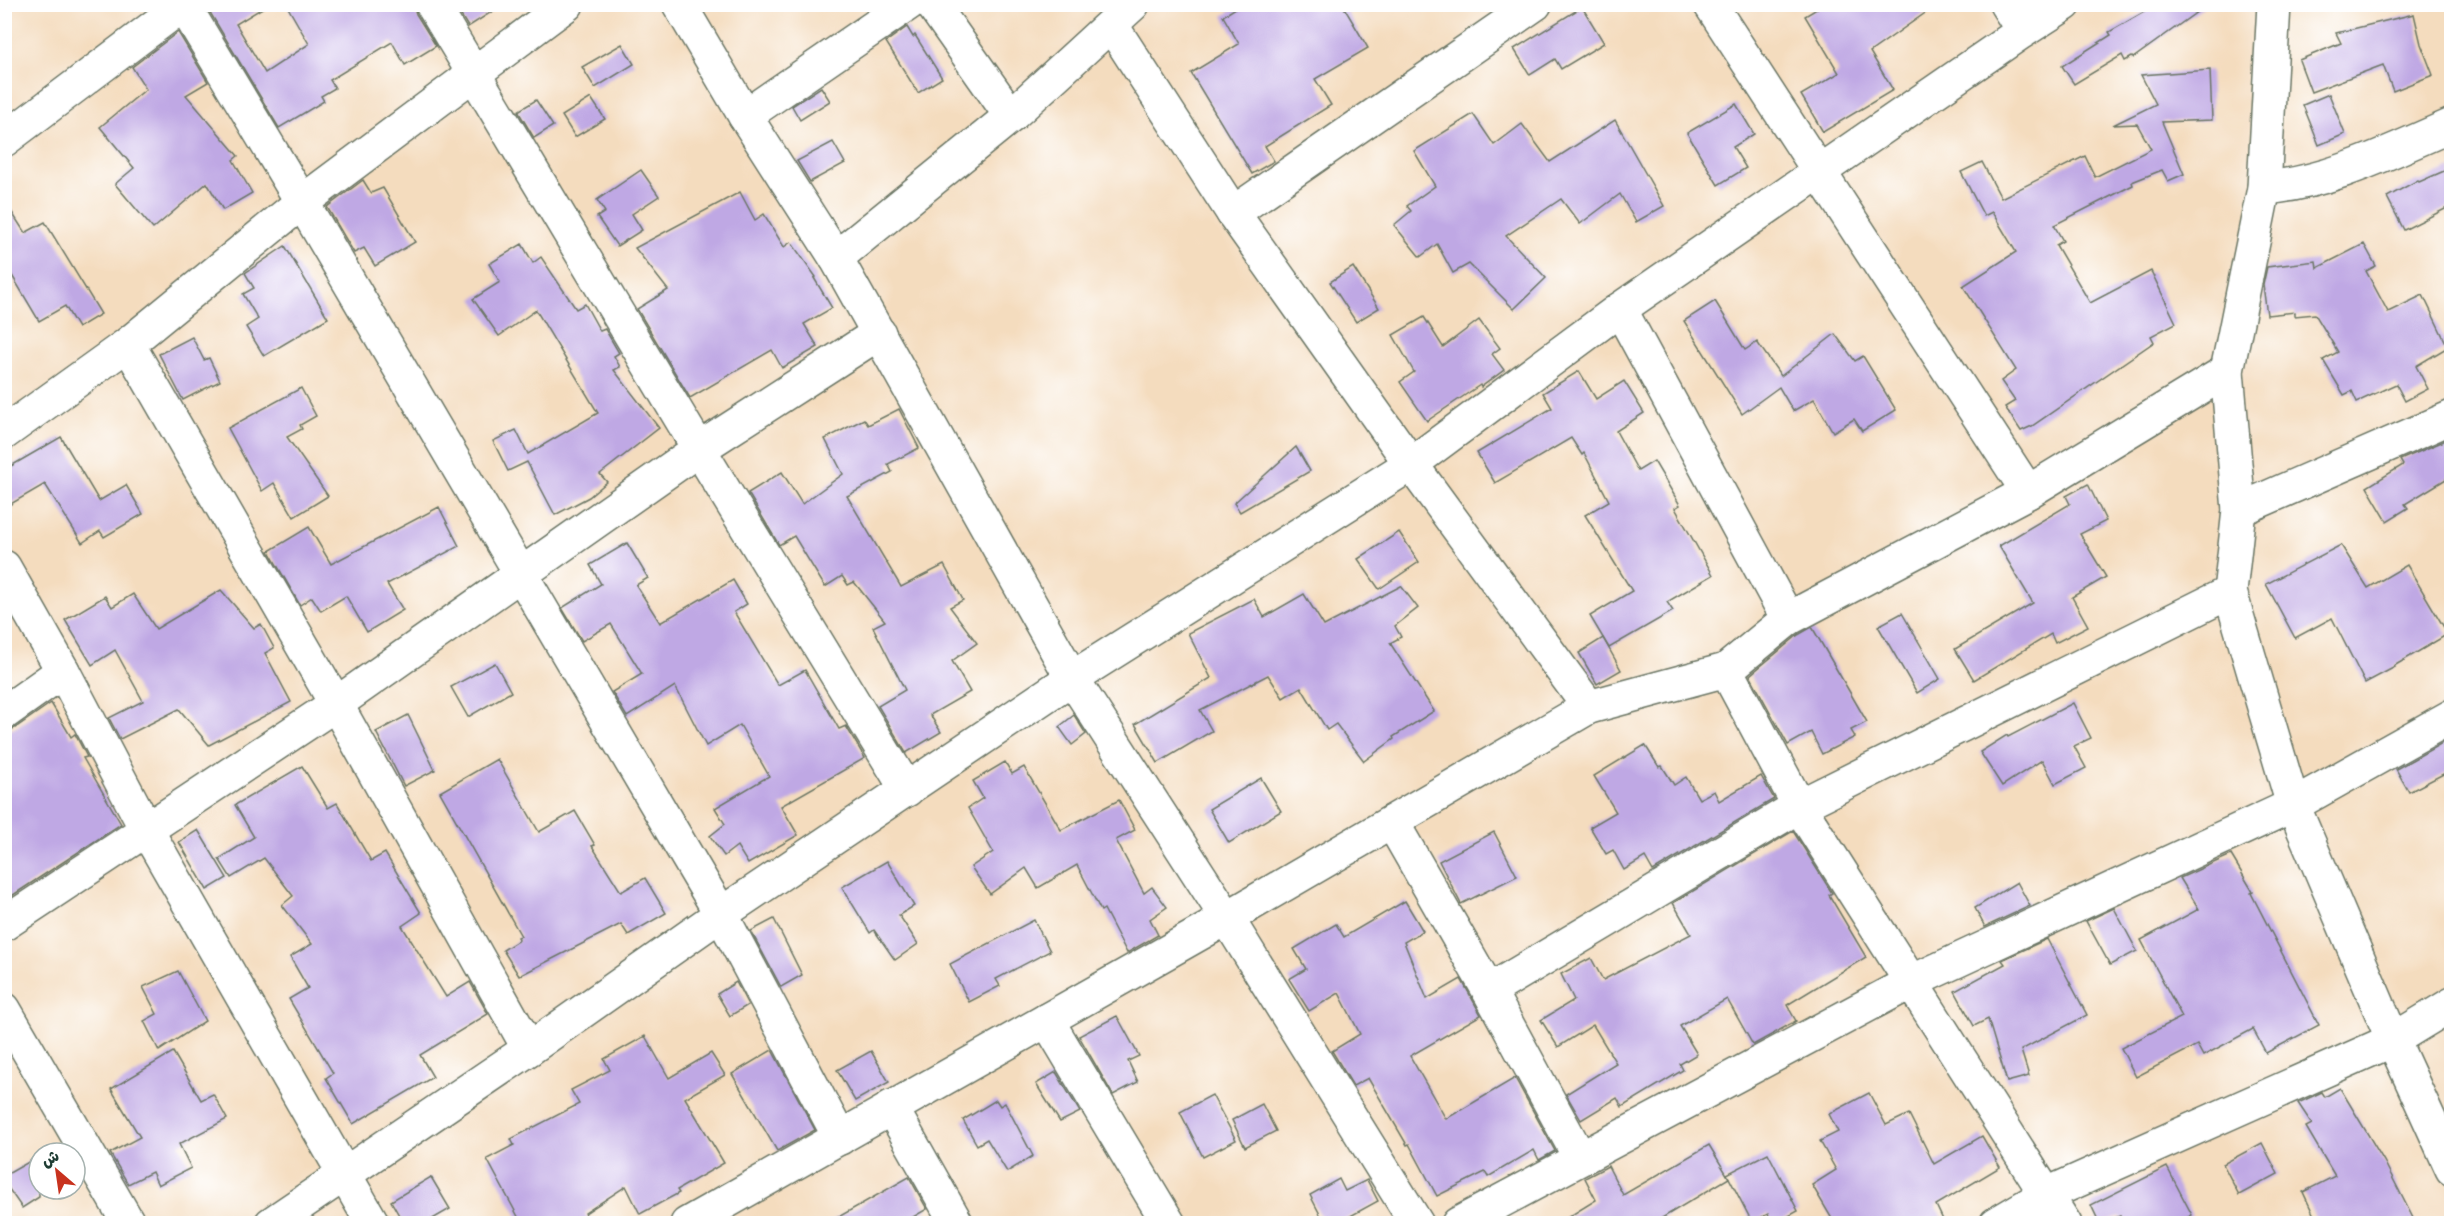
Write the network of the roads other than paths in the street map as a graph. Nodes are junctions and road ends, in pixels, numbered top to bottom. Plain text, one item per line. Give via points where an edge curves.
1 (432, 4) edge
2 (567, 4) edge
3 (678, 4) edge
4 (908, 4) edge
5 (932, 4) edge
6 (1536, 4) edge
7 (1710, 4) edge
8 (2065, 4) edge
9 (2274, 4) edge
10 (183, 5) edge
11 (1123, 15) edge
12 (2014, 18) edge
13 (473, 73) junction
14 (745, 116) junction
15 (1011, 116) junction
16 (2451, 125) edge
17 (4, 140) edge
18 (1821, 172) junction
19 (2264, 188) junction
20 (302, 202) junction
21 (1233, 213) junction
22 (836, 258) junction
23 (1620, 309) junction
24 (879, 333) junction
25 (128, 344) junction
26 (2227, 372) junction
27 (2451, 417) edge
28 (4, 433) edge
29 (699, 449) junction
30 (1411, 465) junction
31 (2028, 492) junction
32 (2239, 510) junction
33 (4, 567) edge
34 (521, 576) junction
35 (2230, 592) junction
36 (1788, 619) junction
37 (1726, 670) junction
38 (63, 671) junction
39 (1072, 678) junction
40 (336, 704) junction
41 (1590, 707) junction
42 (4, 713) edge
43 (2451, 716) edge
44 (907, 790) junction
45 (2293, 805) junction
46 (1799, 806) junction
47 (1392, 822) junction
48 (146, 829) junction
49 (722, 914) junction
50 (1227, 918) junction
51 (4, 924) edge
52 (1911, 982) junction
53 (1489, 991) junction
54 (2451, 1004) edge
55 (4, 1009) edge
56 (1047, 1020) junction
57 (2393, 1040) junction
58 (529, 1049) junction
59 (891, 1107) junction
60 (840, 1138) junction
61 (1580, 1158) junction
62 (2451, 1169) edge
63 (344, 1174) junction
64 (2045, 1195) junction
65 (129, 1224) edge
66 (271, 1224) edge
67 (373, 1224) edge
68 (687, 1224) edge
69 (957, 1224) edge
70 (1169, 1224) edge
71 (1417, 1224) edge
72 (1458, 1224) edge
73 (1996, 1224) edge
74 (2065, 1224) edge

1 - 13 street
2 - 13 street
3 - 14 street
4 - 14 street
5 - 15 street
6 - 21 street
7 - 18 street
8 - 12 street
9 - 19 street
10 - 17 street
10 - 20 street
11 - 15 street
11 - 21 street
12 - 18 street
13 - 20 street
13 - 29 street
14 - 22 street
15 - 22 street
16 - 19 street via 2335,174 2293,186
18 - 23 street
18 - 31 street
19 - 26 street
20 - 25 street
20 - 34 street
21 - 30 street
22 - 24 street
23 - 30 street
23 - 36 street
24 - 29 street
24 - 39 street
25 - 28 street
25 - 40 street
26 - 31 street
26 - 32 street
27 - 32 street
29 - 34 street
29 - 44 street
30 - 39 street
30 - 41 street
31 - 36 street
32 - 35 street
33 - 38 street
34 - 40 street
34 - 49 street
35 - 45 street
35 - 46 street
36 - 37 street
37 - 41 street
37 - 46 street
38 - 42 street
38 - 48 street
39 - 44 street
39 - 50 street
40 - 48 street
40 - 58 street
41 - 47 street
43 - 45 street
44 - 49 street
45 - 52 street
45 - 57 street
46 - 52 street
46 - 53 street
47 - 50 street
47 - 53 street
48 - 51 street
48 - 63 street
49 - 58 street
49 - 60 street
50 - 56 street
50 - 71 street
52 - 61 street
52 - 64 street
53 - 61 street
54 - 57 street
55 - 65 street
56 - 59 street
56 - 70 street
57 - 62 street
57 - 64 street
58 - 63 street
59 - 60 street
59 - 69 street
60 - 68 street
61 - 72 street
63 - 66 street
63 - 67 street
64 - 73 street
64 - 74 street

